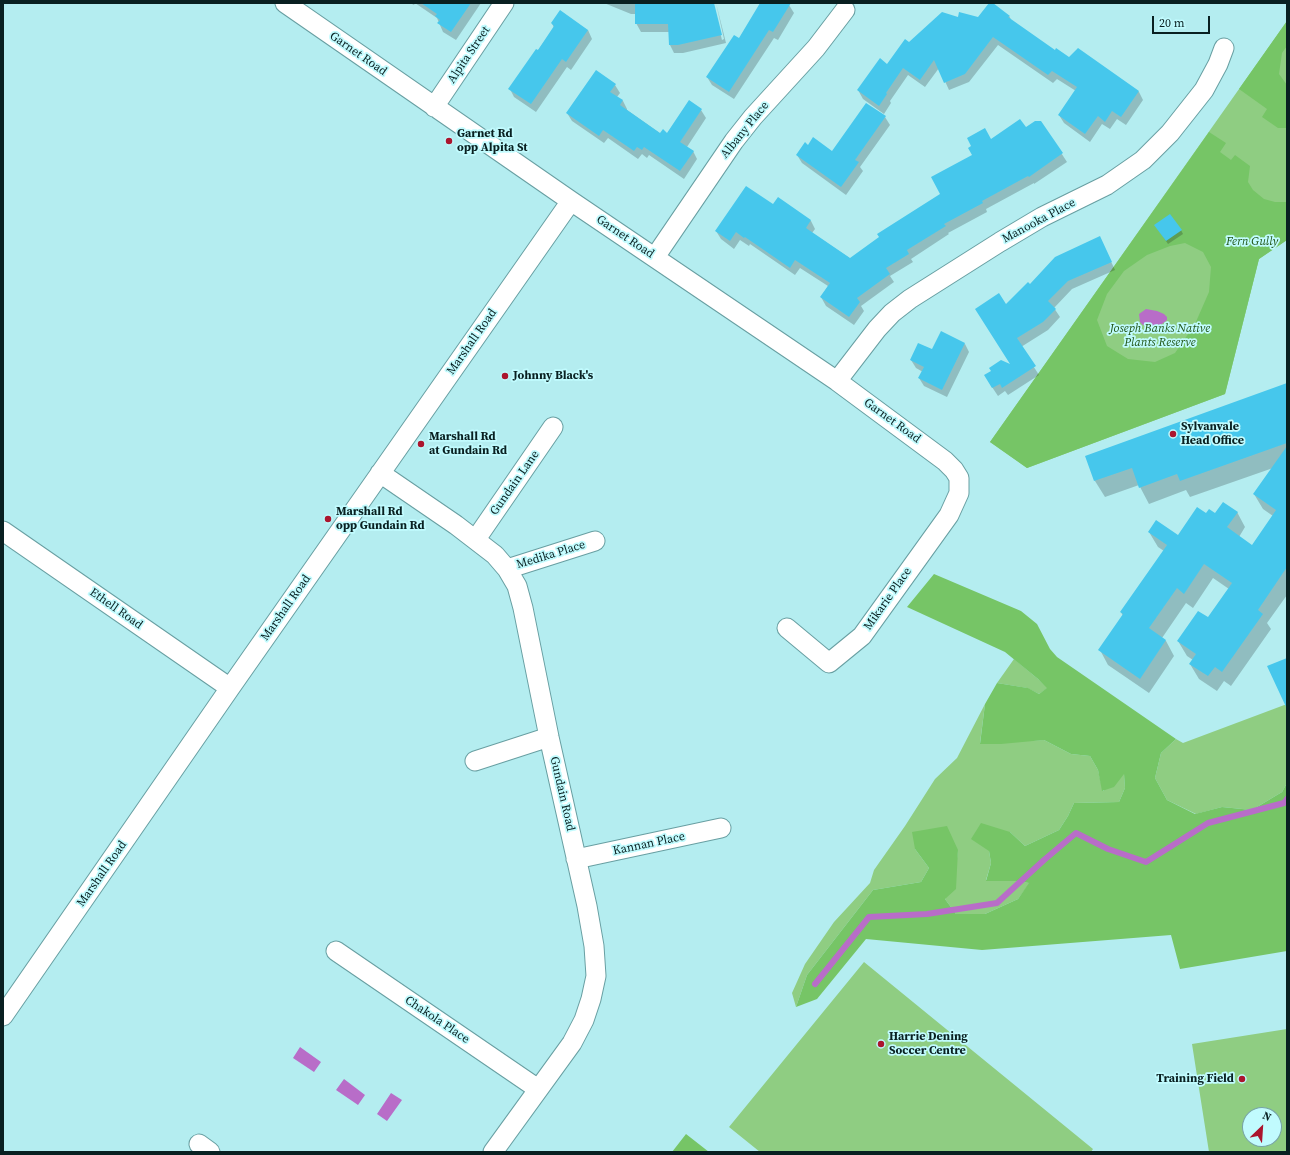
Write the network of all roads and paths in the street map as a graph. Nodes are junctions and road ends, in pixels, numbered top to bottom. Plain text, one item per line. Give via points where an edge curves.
1 (285, 3) edge
2 (504, 3) edge
3 (845, 10) dead end
4 (1224, 48) dead end
5 (434, 107) junction
6 (571, 201) junction
7 (655, 257) junction
8 (837, 381) junction
9 (553, 427) dead end
10 (380, 473) junction
11 (959, 478) joint
12 (3, 531) edge
13 (476, 539) junction
14 (595, 541) dead end
15 (507, 569) junction
16 (787, 628) dead end
17 (230, 688) junction
18 (549, 737) junction
19 (475, 761) dead end
20 (721, 828) dead end
21 (576, 859) junction
22 (336, 951) dead end
23 (3, 1016) edge
24 (538, 1089) junction
25 (493, 1152) edge

1 - 5 street, Garnet Road
2 - 5 street, Alpita Street
3 - 7 street, Albany Place via 816,48 734,141
4 - 8 street, Manooka Place via 1204,90 1170,133 1143,160 1107,185 1042,217 910,299 877,329
5 - 6 street, Garnet Road
6 - 7 street, Garnet Road
6 - 10 street, Marshall Road
7 - 8 street, Garnet Road
8 - 11 street, Garnet Road via 945,461
9 - 13 street, Gundain Lane
10 - 13 street, Gundain Road
10 - 17 street, Marshall Road
11 - 16 street, Mikarie Place via 958,493 949,515 862,636 829,663
12 - 17 street, Ethell Road
13 - 15 street, Gundain Road
14 - 15 street, Medika Place
15 - 18 street, Gundain Road via 517,586 523,608
17 - 23 street, Marshall Road
18 - 19 street
18 - 21 street, Gundain Road
20 - 21 street, Kannan Place
21 - 24 street, Gundain Road via 594,946 596,976 584,1020 572,1043
22 - 24 street, Chakola Place
24 - 25 street, Gundain Road

